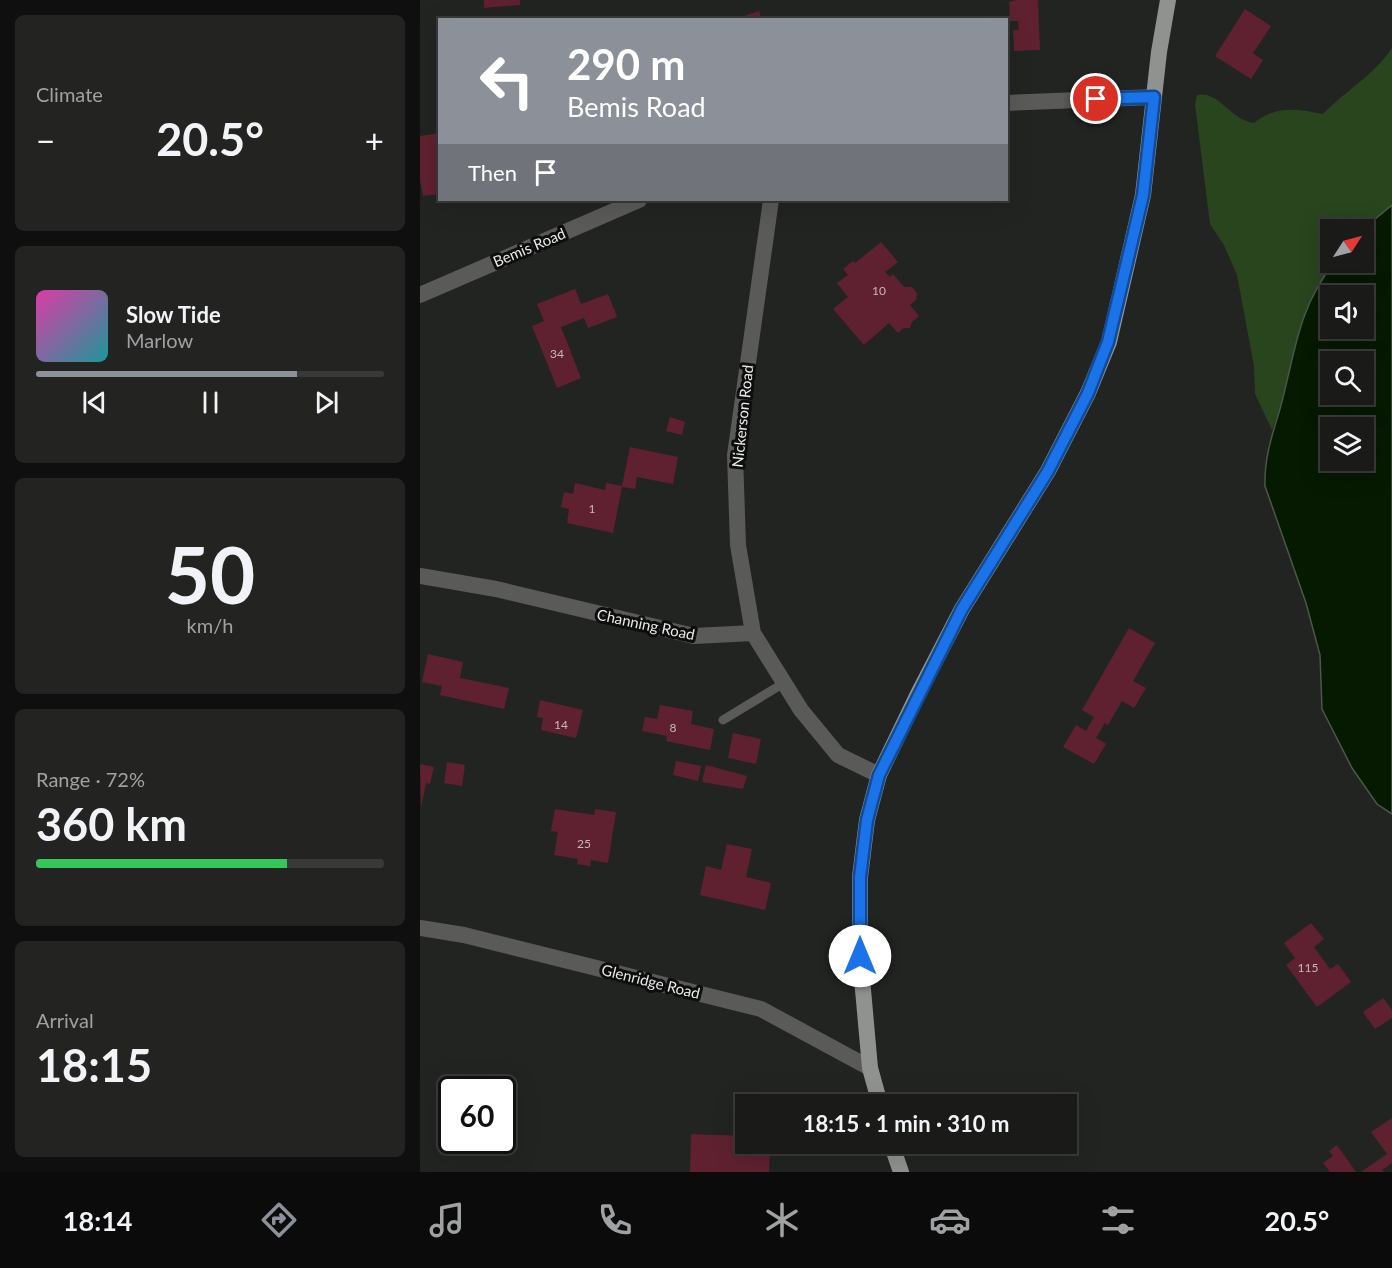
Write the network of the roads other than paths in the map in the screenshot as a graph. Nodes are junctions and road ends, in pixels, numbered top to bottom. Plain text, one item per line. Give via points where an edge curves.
1 (1168, 0) edge
2 (1154, 97) junction
3 (1008, 104) edge
4 (637, 201) edge
5 (771, 201) edge
6 (420, 295) edge
7 (420, 576) edge
8 (753, 633) junction
9 (784, 683) junction
10 (723, 720) dead end
11 (879, 775) junction
12 (420, 928) edge
13 (870, 1068) junction
14 (877, 1094) edge
15 (895, 1154) edge
16 (901, 1172) edge

1 - 2 main road
2 - 3 street
2 - 11 main road via 1143,195 1108,342 1088,393 1048,471 962,609
4 - 6 street, Bemis Road
5 - 8 street, Nickerson Road via 735,455 738,545
7 - 8 street, Channing Road via 496,589 694,636
8 - 9 street
9 - 10 lane
9 - 11 street via 838,755
11 - 13 main road via 867,820 860,877 860,956
12 - 13 street, Glenridge Road via 761,1009
13 - 14 main road
15 - 16 main road

